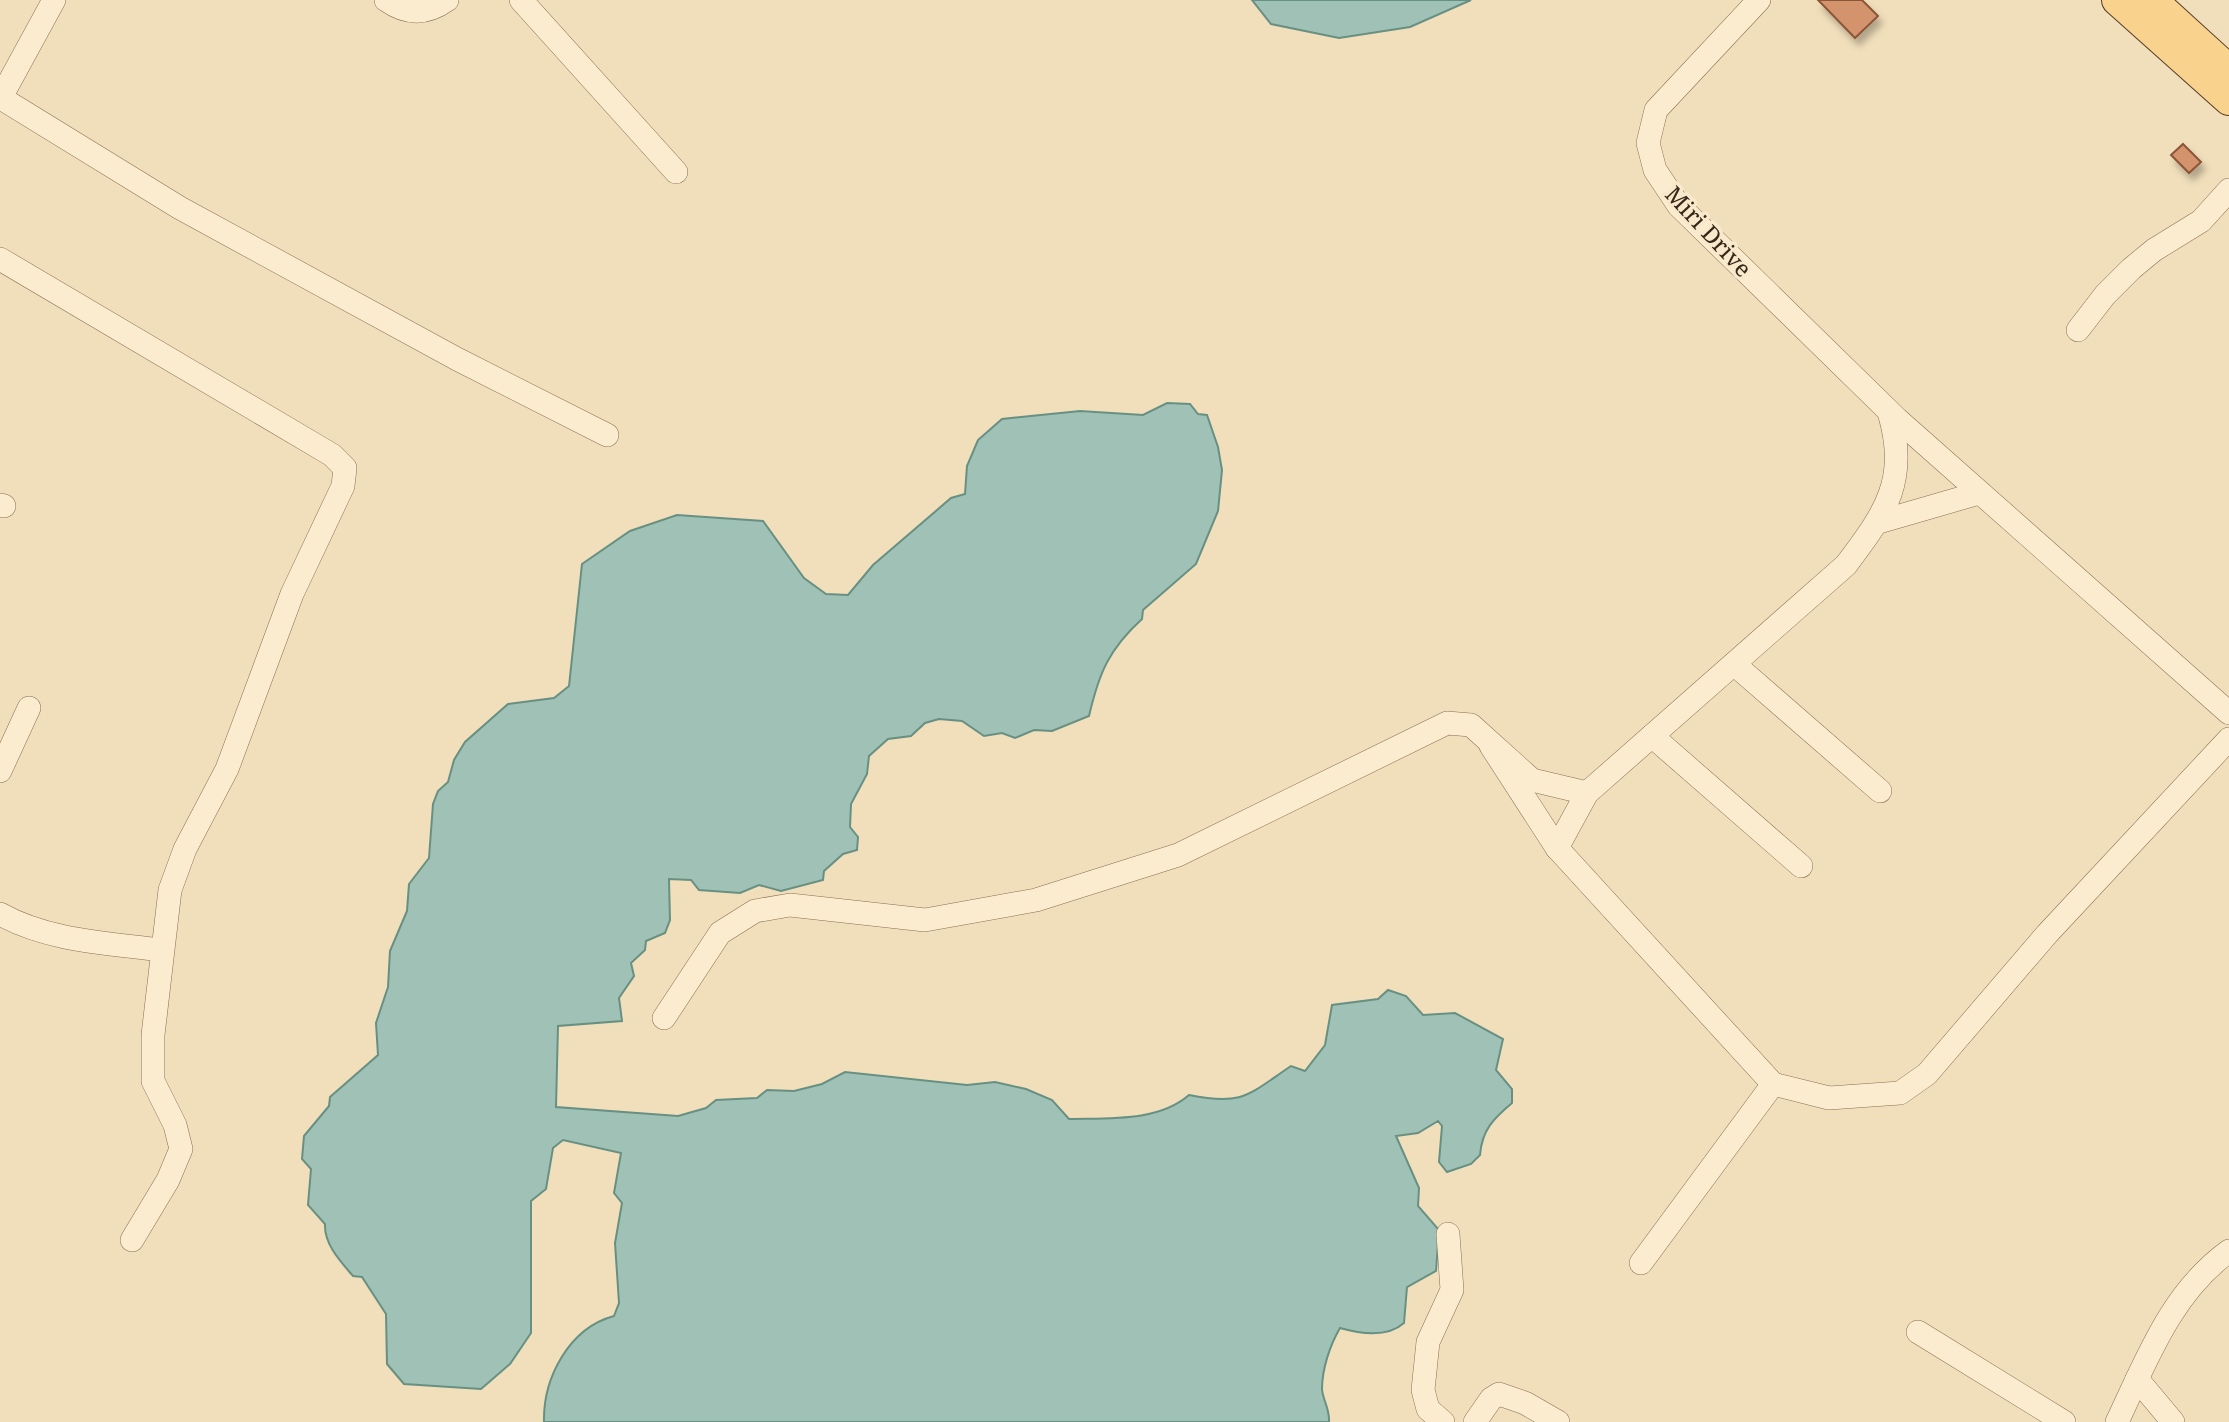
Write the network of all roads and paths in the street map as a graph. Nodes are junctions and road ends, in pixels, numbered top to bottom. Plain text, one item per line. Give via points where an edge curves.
1 (54, 0) edge
2 (386, 0) edge
3 (447, 0) edge
4 (521, 0) edge
5 (1759, 0) edge
6 (2117, 0) edge
7 (2152, 0) edge
8 (2229, 70) edge
9 (0, 99) edge
10 (2229, 100) edge
11 (676, 172) dead end
12 (2229, 190) edge
13 (0, 260) edge
14 (2078, 330) dead end
15 (1889, 410) junction
16 (607, 435) dead end
17 (1979, 494) junction
18 (1879, 522) junction
19 (1734, 664) junction
20 (29, 708) dead end
21 (2229, 713) edge
22 (1652, 736) junction
23 (2229, 738) edge
24 (1491, 746) junction
25 (0, 771) edge
26 (1880, 791) dead end
27 (1587, 793) junction
28 (1557, 848) junction
29 (1801, 866) dead end
30 (0, 914) edge
31 (161, 950) junction
32 (664, 1018) dead end
33 (1773, 1084) junction
34 (1448, 1234) dead end
35 (132, 1240) dead end
36 (2229, 1251) edge
37 (1641, 1263) dead end
38 (1918, 1332) dead end
39 (2137, 1379) junction
40 (1443, 1422) edge
41 (1475, 1422) edge
42 (1558, 1422) edge
43 (2063, 1422) edge
44 (2117, 1422) edge
45 (2173, 1422) edge

1 - 9 street
2 - 3 street via 415,13
4 - 11 street
5 - 15 street, Miri Drive via 1656,110 1648,143 1655,170 1679,206
6 - 10 main road
7 - 8 main road
9 - 16 street via 180,208
12 - 14 street via 2201,221 2132,269
13 - 31 street via 332,455 345,468 343,486 292,594 228,769 185,849 170,890
15 - 17 street, Miri Drive
15 - 18 street via 1898,457 1894,491
17 - 18 street
17 - 21 street, Miri Drive
18 - 19 street via 1846,565
19 - 22 street
19 - 26 street
20 - 25 street
22 - 27 street
22 - 29 street
23 - 33 street via 2047,934 1927,1074 1900,1093 1859,1097 1829,1098
24 - 27 street via 1532,780
24 - 28 street
24 - 32 street via 1471,726 1447,723 1178,855 1036,900 925,920 790,905 755,911 720,933
27 - 28 street
28 - 33 street
30 - 31 street via 52,935
31 - 35 street via 153,1081 175,1125 181,1149
33 - 37 street
34 - 40 street via 1452,1290 1427,1342 1423,1390 1428,1409
36 - 39 street via 2187,1289
38 - 43 street
39 - 44 street
39 - 45 street
41 - 42 street via 1490,1399 1499,1394

